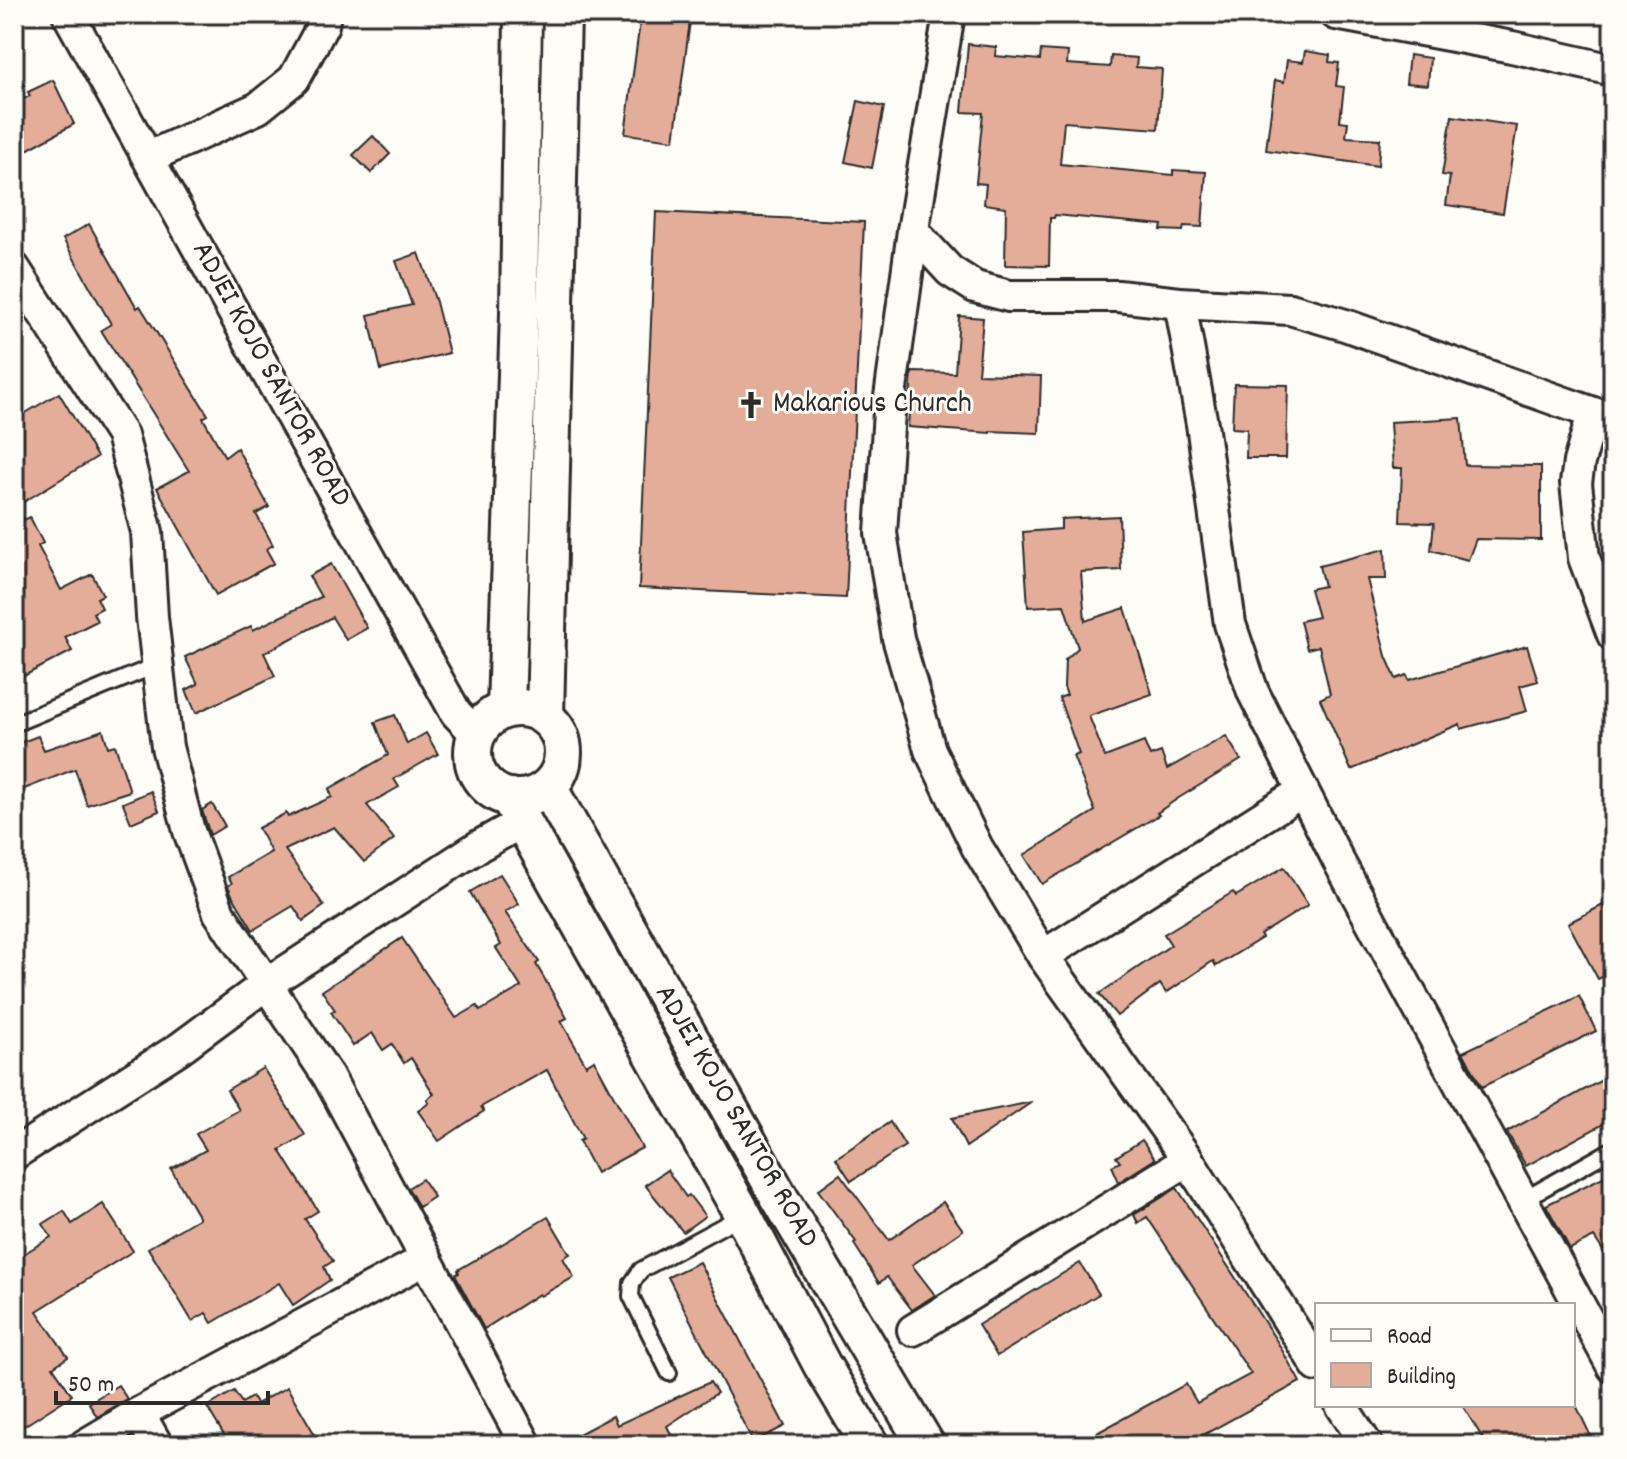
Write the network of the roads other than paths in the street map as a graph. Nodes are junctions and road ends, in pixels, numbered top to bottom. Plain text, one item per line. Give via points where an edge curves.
1 (68, 14) edge
2 (325, 14) edge
3 (523, 14) edge
4 (562, 14) edge
5 (949, 14) edge
6 (1336, 14) edge
7 (1613, 70) edge
8 (149, 157) junction
9 (913, 231) junction
10 (14, 268) edge
11 (1180, 303) junction
12 (1603, 417) edge
13 (1613, 635) edge
14 (157, 665) junction
15 (506, 708) junction
16 (545, 716) junction
17 (14, 724) edge
18 (476, 734) junction
19 (548, 787) junction
20 (1303, 791) junction
21 (515, 810) junction
22 (1043, 956) junction
23 (265, 985) junction
24 (1613, 1149) edge
25 (14, 1154) edge
26 (1188, 1160) junction
27 (1523, 1200) junction
28 (743, 1215) junction
29 (426, 1259) junction
30 (913, 1330) dead end
31 (1315, 1363) edge
32 (1613, 1367) edge
33 (669, 1373) dead end
34 (1342, 1407) edge
35 (139, 1413) junction
36 (85, 1445) edge
37 (157, 1445) edge
38 (526, 1445) edge
39 (870, 1445) edge
40 (926, 1445) edge
41 (1367, 1445) edge

1 - 8 street, ADJEI KOJO SANTOR ROAD
2 - 8 street via 294,79 258,108
3 - 15 street
4 - 16 street
5 - 9 street
6 - 7 street
8 - 18 street, ADJEI KOJO SANTOR ROAD via 456,713
9 - 11 street via 950,271 975,287 1009,296 1118,296
9 - 22 street via 890,397 881,533 898,638 930,750 977,847
10 - 14 street via 122,435 147,532
11 - 12 street via 1290,309
11 - 20 street via 1230,624 1253,692
12 - 13 street via 1579,462 1576,483 1584,558
14 - 17 lane
14 - 23 street via 167,747 189,831 219,913
15 - 16 street via 526,708
15 - 18 street via 488,718
16 - 19 street via 564,751 560,771
18 - 21 street via 472,754 477,774
19 - 21 street
19 - 40 street, ADJEI KOJO SANTOR ROAD
20 - 22 street
20 - 27 street
21 - 23 street via 479,846
21 - 28 street, ADJEI KOJO SANTOR ROAD
22 - 26 street
23 - 25 street via 180,1048
23 - 29 street via 328,1076
24 - 27 lane
26 - 30 street
26 - 31 street
27 - 32 street
28 - 33 lane via 641,1270 632,1283 631,1296
28 - 39 street, ADJEI KOJO SANTOR ROAD
29 - 35 street
29 - 38 street
34 - 41 street
35 - 36 street
35 - 37 street

